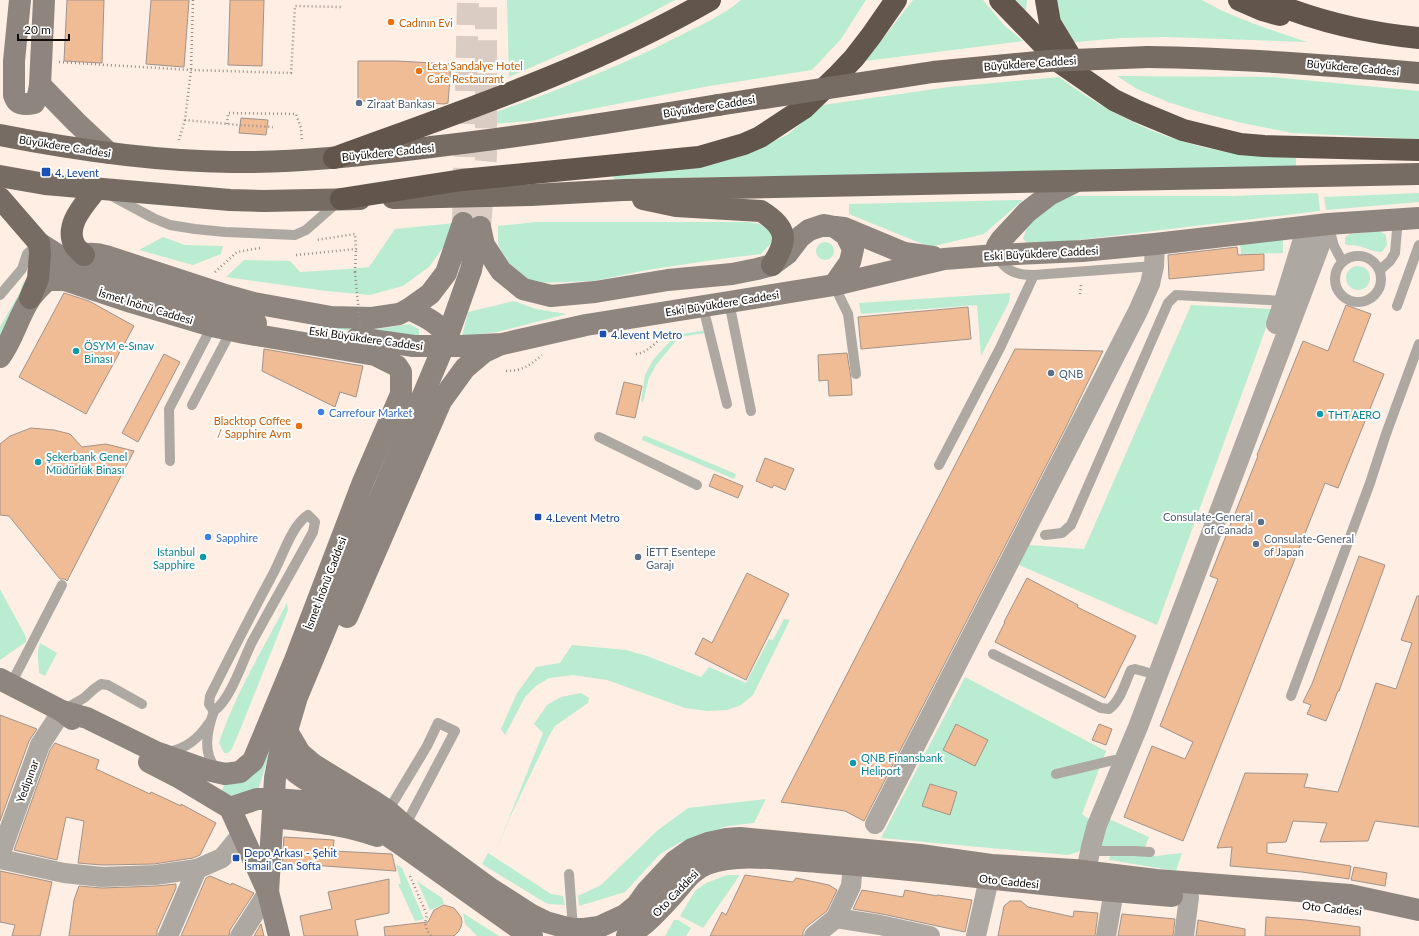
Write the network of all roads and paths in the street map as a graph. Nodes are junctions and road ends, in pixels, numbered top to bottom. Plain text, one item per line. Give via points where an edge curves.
1 (20, 0) edge
2 (44, 0) edge
3 (193, 0) edge
4 (710, 0) edge
5 (896, 0) edge
6 (1000, 0) edge
7 (1046, 0) edge
8 (1239, 0) edge
9 (1266, 0) edge
10 (341, 7) dead end
11 (1313, 18) junction
12 (1353, 28) junction
13 (1419, 31) edge
14 (1419, 38) edge
15 (41, 60) junction
16 (14, 61) junction
17 (191, 70) junction
18 (1419, 73) edge
19 (40, 85) junction
20 (0, 87) edge
21 (1100, 90) junction
22 (227, 124) junction
23 (273, 127) dead end
24 (0, 135) edge
25 (1419, 150) edge
26 (109, 153) junction
27 (334, 158) junction
28 (304, 160) junction
29 (1419, 174) edge
30 (0, 176) edge
31 (1075, 182) junction
32 (97, 188) junction
33 (623, 190) junction
34 (0, 198) edge
35 (341, 199) junction
36 (1408, 218) edge
37 (1328, 224) junction
38 (472, 225) junction
39 (1306, 226) junction
40 (835, 227) junction
41 (316, 240) dead end
42 (38, 243) junction
43 (1155, 244) junction
44 (1419, 245) edge
45 (260, 248) dead end
46 (356, 249) junction
47 (296, 255) dead end
48 (996, 255) junction
49 (77, 259) junction
50 (944, 259) junction
51 (1342, 261) junction
52 (772, 265) junction
53 (1154, 266) junction
54 (1380, 270) junction
55 (215, 272) dead end
56 (1034, 275) junction
57 (48, 280) junction
58 (834, 285) junction
59 (0, 295) edge
60 (30, 298) junction
61 (1284, 301) junction
62 (729, 302) junction
63 (1397, 306) dead end
64 (703, 307) junction
65 (409, 309) junction
66 (222, 328) junction
67 (678, 331) dead end
68 (361, 334) dead end
69 (454, 342) junction
70 (502, 344) junction
71 (1419, 344) edge
72 (544, 354) dead end
73 (636, 354) dead end
74 (0, 357) edge
75 (506, 371) dead end
76 (856, 374) dead end
77 (727, 404) dead end
78 (192, 405) dead end
79 (751, 411) dead end
80 (599, 436) dead end
81 (170, 461) dead end
82 (940, 465) dead end
83 (697, 485) dead end
84 (1045, 535) dead end
85 (62, 585) dead end
86 (993, 654) dead end
87 (1146, 672) junction
88 (5, 682) edge
89 (1290, 696) dead end
90 (142, 704) dead end
91 (62, 711) junction
92 (214, 711) junction
93 (210, 722) junction
94 (287, 730) junction
95 (427, 746) junction
96 (156, 752) junction
97 (443, 754) junction
98 (1114, 760) junction
99 (221, 773) junction
100 (1056, 774) dead end
101 (270, 798) junction
102 (230, 808) junction
103 (388, 811) junction
104 (1094, 813) dead end
105 (875, 824) dead end
106 (241, 835) junction
107 (402, 835) junction
108 (1150, 852) dead end
109 (0, 855) edge
110 (419, 857) junction
111 (0, 859) edge
112 (1088, 861) junction
113 (853, 864) junction
114 (197, 869) junction
115 (990, 872) junction
116 (569, 874) dead end
117 (1114, 891) junction
118 (268, 892) junction
119 (1189, 897) junction
120 (1419, 910) edge
121 (836, 918) junction
122 (1419, 925) edge
123 (573, 929) junction
124 (168, 936) edge
125 (240, 936) edge
126 (279, 936) edge
127 (431, 936) edge
128 (532, 936) edge
129 (627, 936) edge
130 (814, 936) edge
131 (930, 936) edge
132 (976, 936) edge
133 (1106, 936) edge
134 (1184, 936) edge

1 - 16 street
2 - 15 street
3 - 17 path
4 - 27 highway via 649,33 520,90
5 - 35 highway via 850,62 804,108 760,137 744,144 700,157 462,180
6 - 21 highway via 1062,64
7 - 21 highway via 1050,23 1059,39 1070,56
8 - 11 highway via 1284,16
9 - 11 highway
10 - 17 path via 295,6 291,72
11 - 12 highway
12 - 13 street
12 - 14 highway
15 - 17 path
15 - 19 street
16 - 19 street via 15,100 27,105 34,103
16 - 20 street via 8,77
17 - 22 path via 185,120
18 - 27 main road, Büyükdere Caddesi, bridge via 1212,58 1148,57 1048,61 932,72 509,138
19 - 26 street
21 - 25 highway via 1114,100 1163,123 1240,144
22 - 23 path
22 - 28 path via 228,112 296,114 301,128
24 - 26 main road, Büyükdere Caddesi
26 - 28 main road, Büyükdere Caddesi via 231,162
27 - 28 main road, Büyükdere Caddesi
29 - 31 main road
30 - 32 main road via 45,184
31 - 33 main road
31 - 48 street via 1049,195 1027,212 1004,236 997,246
32 - 35 main road via 230,200
32 - 35 lane via 153,218 170,224 225,232 295,235 306,230
32 - 49 main road via 77,214 72,237
33 - 35 main road via 531,195
33 - 52 main road via 647,200 676,206 761,211 773,218 782,233 780,253
34 - 42 main road
36 - 37 street, Eski Büyükdere Caddesi
36 - 54 lane via 1395,253
37 - 39 street, Eski Büyükdere Caddesi
37 - 51 lane via 1334,246
37 - 112 street via 1138,727 1097,825
38 - 52 street via 501,271 523,289 551,296 732,274
38 - 65 street via 446,273 430,294
38 - 69 street, İsmet İnönü Caddesi via 471,270
39 - 43 street, Eski Büyükdere Caddesi
39 - 61 street
40 - 50 street via 844,228 904,252
40 - 52 street via 824,225 809,230 787,254
40 - 58 street via 846,235 853,249 850,262
41 - 46 path via 355,234
42 - 49 street, Eski Büyükdere Caddesi
42 - 59 lane via 27,254 22,269
42 - 60 main road via 38,279
43 - 48 street, Eski Büyükdere Caddesi
43 - 53 street
44 - 63 lane
45 - 55 path via 237,252
46 - 47 path
46 - 68 path, bridge via 354,272
48 - 50 street, Eski Büyükdere Caddesi
48 - 56 lane via 1002,264 1019,275
49 - 57 street
49 - 65 street via 95,254 254,303 316,315 372,318 399,314
49 - 69 street, Eski Büyükdere Caddesi, bridge via 77,267 257,323 414,346
50 - 58 street, Eski Büyükdere Caddesi
51 - 54 lane via 1361,255 1376,263
51 - 54 lane via 1336,271 1335,285 1343,297 1356,302 1364,302 1377,293 1381,285
53 - 56 lane
53 - 105 street via 1150,284 1138,311
56 - 82 lane
57 - 60 street
57 - 66 street, İsmet İnönü Caddesi via 65,280
58 - 62 street, Eski Büyükdere Caddesi
58 - 76 lane via 848,314
60 - 74 street
61 - 84 lane via 1176,295 1168,303 1071,525 1062,533
61 - 87 street
62 - 64 street, Eski Büyükdere Caddesi
62 - 79 lane
64 - 70 street, Eski Büyükdere Caddesi via 586,325
64 - 77 lane
65 - 69 street via 439,326
66 - 78 lane
66 - 81 lane via 169,409
66 - 99 street, İsmet İnönü Caddesi via 375,355 397,366 402,380 401,394 363,482 259,749 253,761 240,772
67 - 73 path via 661,337 641,354
69 - 70 street, Eski Büyükdere Caddesi
69 - 94 street, İsmet İnönü Caddesi via 297,697
70 - 94 street via 484,352 465,368 441,401 309,701
71 - 89 lane
72 - 75 path via 522,370
80 - 83 lane
85 - 88 lane
86 - 87 lane via 1101,708 1110,709 1114,706 1131,670
87 - 98 street
88 - 91 street
90 - 91 lane via 108,685 101,684
91 - 96 street, İsmet İnönü Caddesi via 87,718
91 - 102 street via 89,731 180,778
91 - 109 street, Yedipınar via 40,745
92 - 92 lane via 226,698 252,643 313,532 315,522 308,515 297,526 210,696 209,704
92 - 93 lane
93 - 96 lane via 187,746 168,752
93 - 99 lane via 206,750
94 - 101 street, İsmet İnönü Caddesi via 280,747
94 - 103 street via 300,753 314,765
94 - 107 street via 287,764 295,772 308,781 380,813
95 - 97 lane
95 - 97 lane via 438,723 455,731
95 - 103 lane
96 - 99 street, İsmet İnönü Caddesi
97 - 107 lane
98 - 100 lane
98 - 104 street
101 - 102 street
101 - 107 street via 329,824
101 - 118 street, İsmet İnönü Caddesi
102 - 106 street, İsmet İnönü Caddesi
103 - 107 street
106 - 114 street via 222,858
106 - 118 street, İsmet İnönü Caddesi
107 - 110 street
107 - 123 street via 530,914 546,922
108 - 112 lane via 1133,851
110 - 127 path via 410,875 427,915 425,923
110 - 128 street
111 - 114 street via 64,873 102,877 155,875
112 - 115 street, Oto Caddesi
112 - 120 street, Oto Caddesi via 1156,880 1350,895
113 - 115 street, Oto Caddesi
113 - 121 street via 850,886
113 - 129 street, Oto Caddesi via 730,858 708,864 695,870 646,924
114 - 124 street
115 - 117 street, Oto Caddesi
115 - 123 street via 904,854 740,838 726,839 692,849 675,861 638,904 625,915 599,926
115 - 132 street
116 - 123 lane
117 - 119 street, Oto Caddesi
117 - 133 street
118 - 125 street
118 - 126 street, İsmet İnönü Caddesi
119 - 122 street, Oto Caddesi via 1349,908
119 - 134 street
121 - 130 street
121 - 131 street

